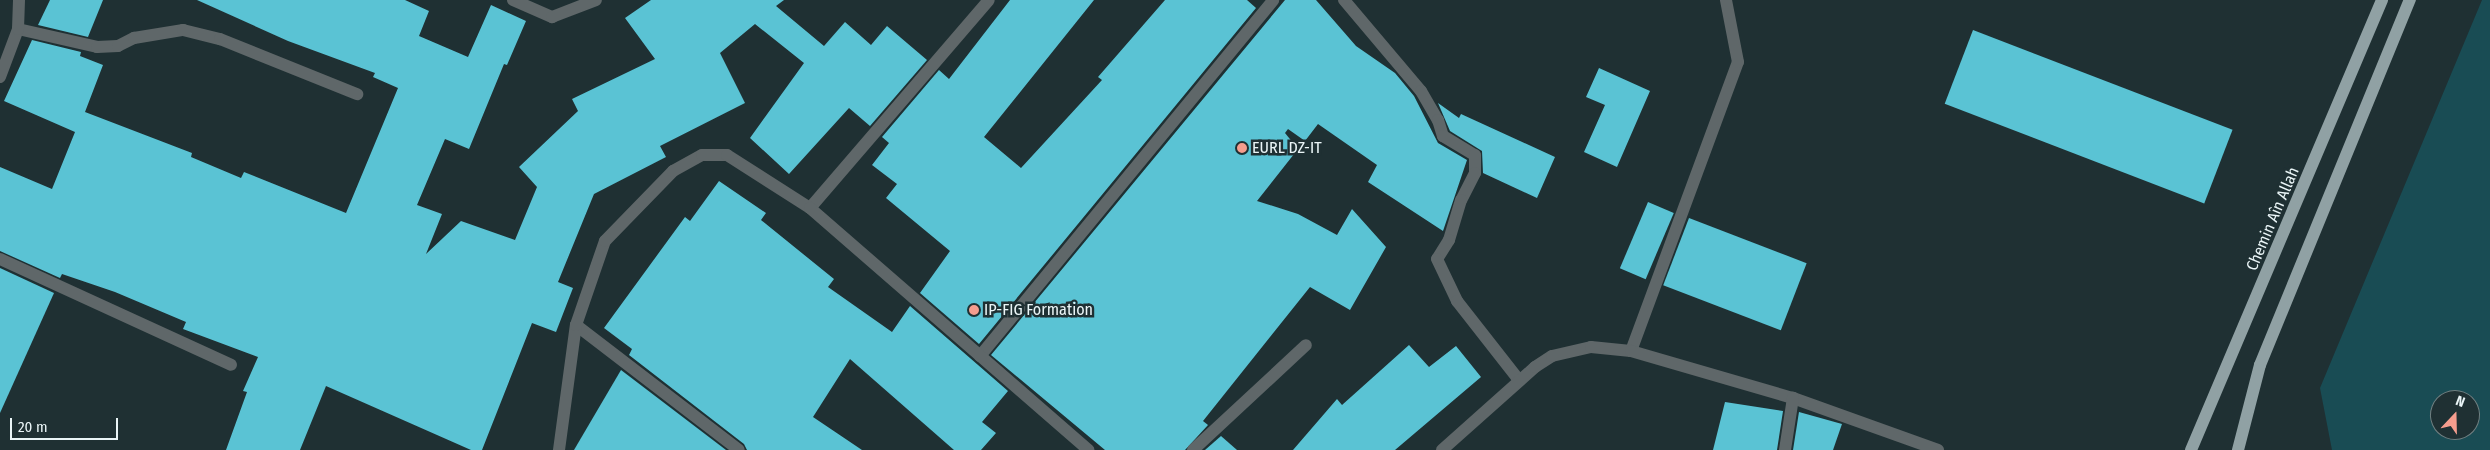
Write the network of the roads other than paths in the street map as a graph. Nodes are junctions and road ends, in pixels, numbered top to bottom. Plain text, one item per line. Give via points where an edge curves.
1 (19, 0) edge
2 (513, 0) edge
3 (596, 0) edge
4 (989, 0) edge
5 (1272, 0) edge
6 (1344, 0) edge
7 (1726, 0) edge
8 (2382, 0) edge
9 (2410, 0) edge
10 (18, 29) junction
11 (0, 77) edge
12 (357, 94) dead end
13 (810, 208) junction
14 (0, 259) edge
15 (576, 325) junction
16 (1306, 345) dead end
17 (1631, 351) junction
18 (980, 356) junction
19 (231, 365) dead end
20 (1519, 380) junction
21 (1793, 398) junction
22 (559, 450) edge
23 (739, 450) edge
24 (1088, 450) edge
25 (1193, 450) edge
26 (1442, 450) edge
27 (1785, 450) edge
28 (1938, 450) edge
29 (2191, 450) edge
30 (2238, 450) edge

1 - 10 street
2 - 3 street via 552,17
4 - 13 street
5 - 18 street
6 - 20 street via 1421,91 1438,120 1443,136 1475,155 1475,173 1461,200 1449,240 1438,259 1457,301
7 - 17 street via 1738,62
8 - 29 main road, Chemin Aîn Allah
9 - 30 main road via 2260,365
10 - 11 street
10 - 12 street via 97,47 118,46 134,38 183,30 220,39
13 - 15 street via 727,156 702,155 673,171 604,241
13 - 18 street
14 - 19 street
15 - 22 street
15 - 23 street
16 - 25 street
17 - 20 street via 1612,347 1571,350 1552,356
17 - 21 street
18 - 24 street
20 - 26 street
21 - 27 street
21 - 28 street

